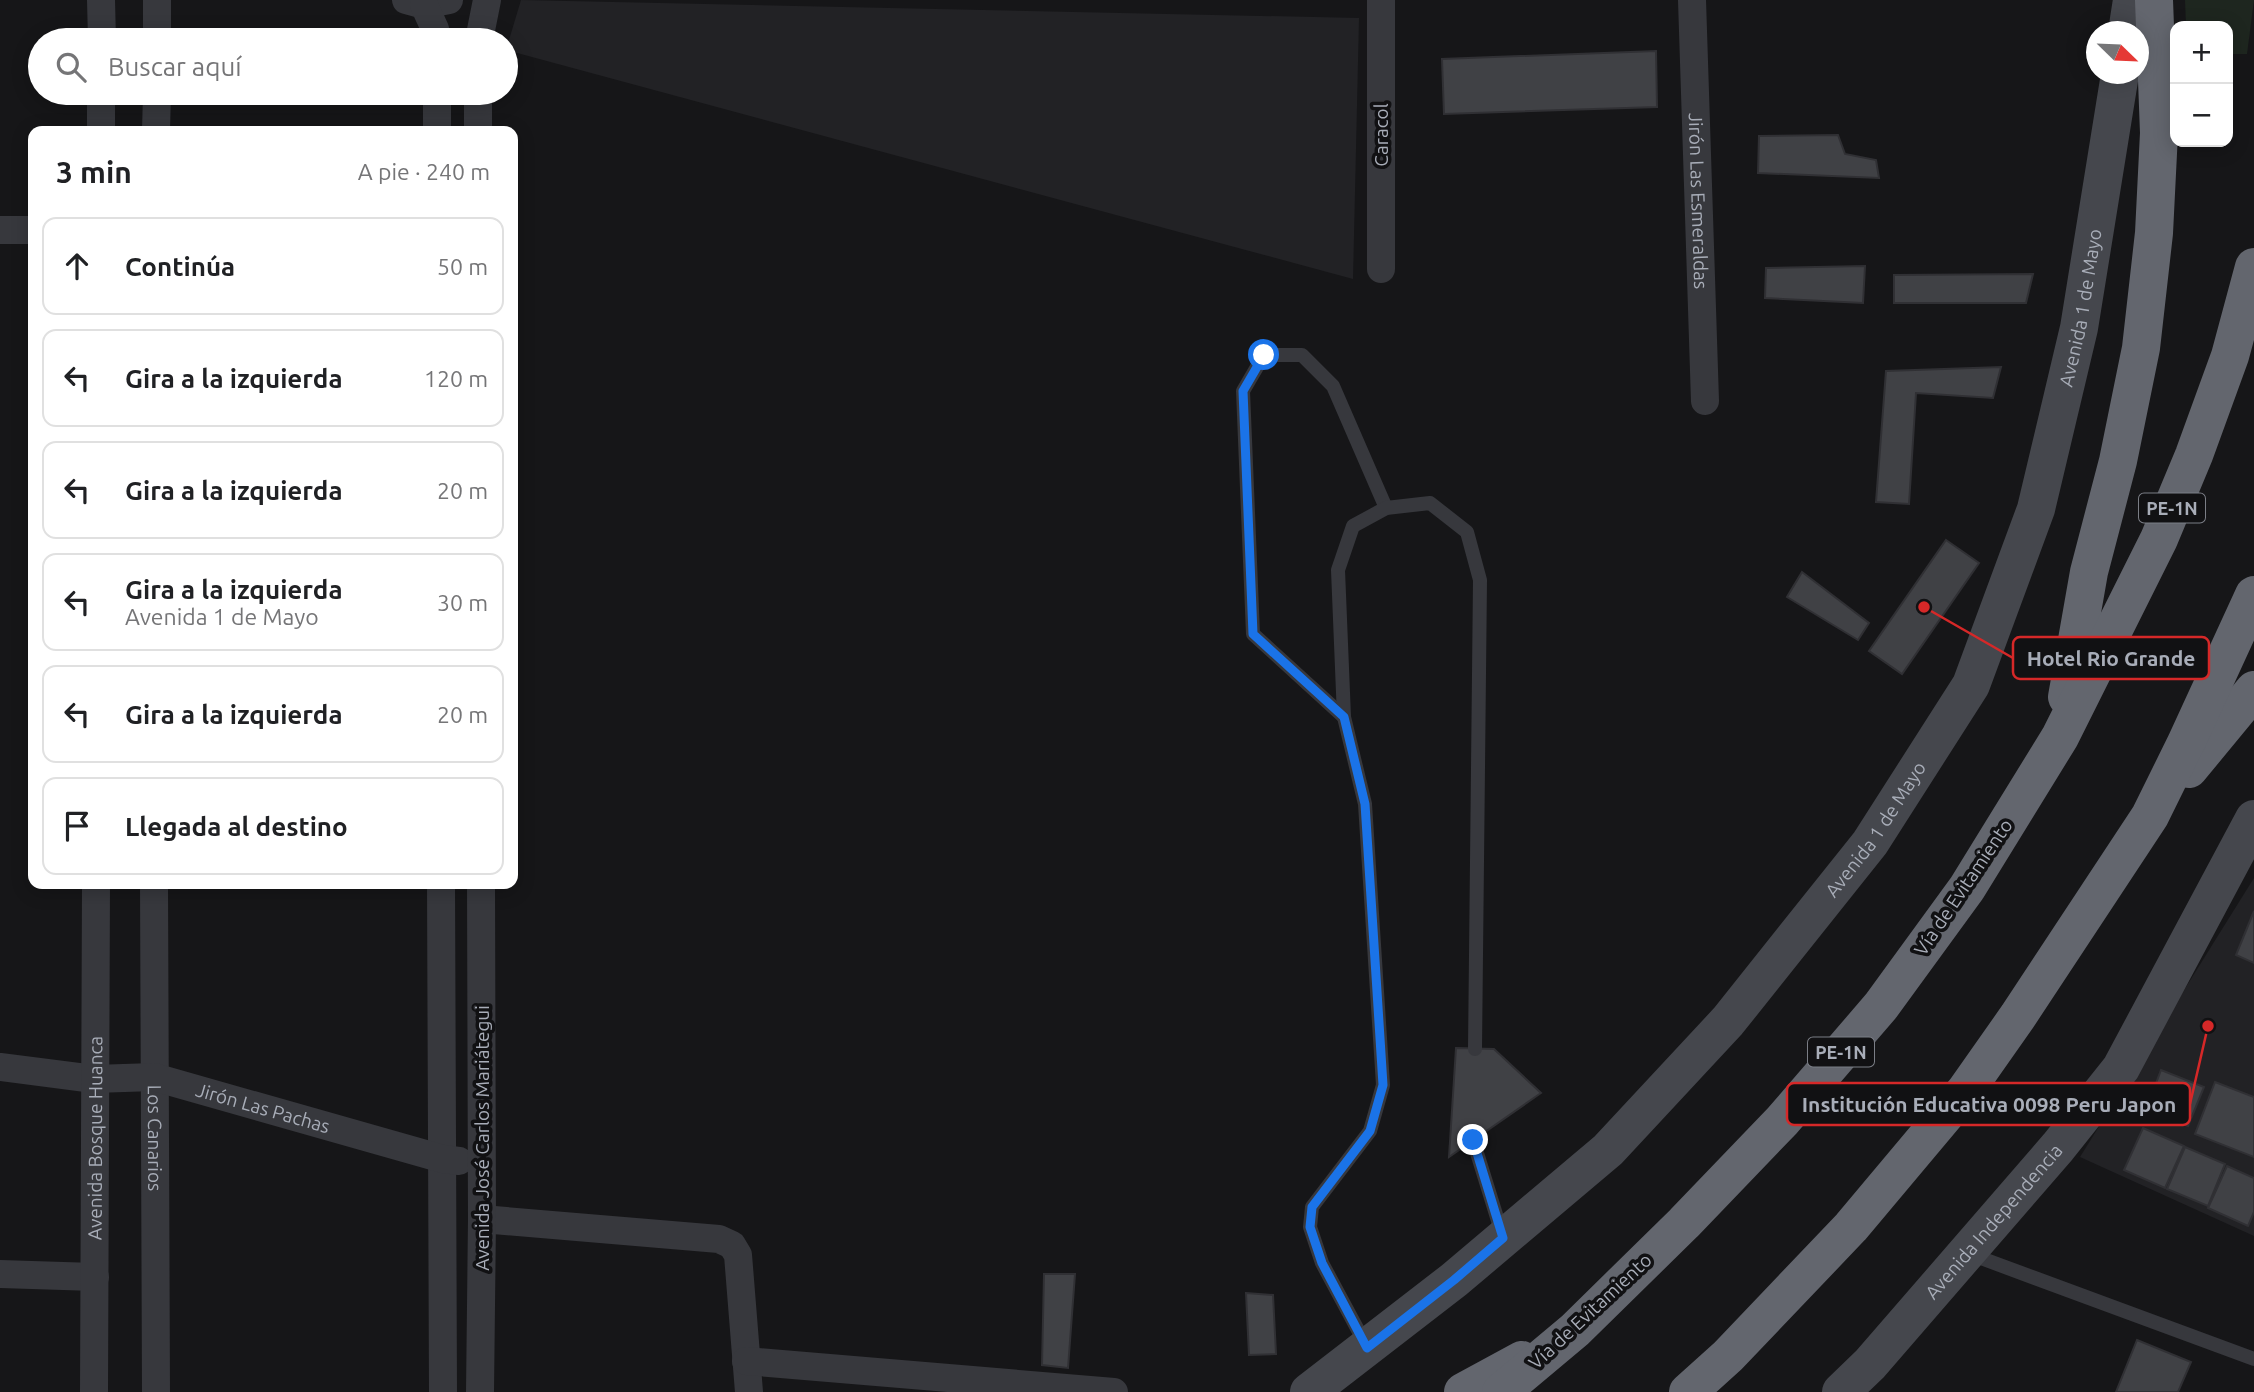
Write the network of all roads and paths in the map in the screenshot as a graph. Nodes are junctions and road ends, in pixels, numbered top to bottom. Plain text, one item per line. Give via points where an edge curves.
1 (101, 0) edge
2 (157, 0) edge
3 (487, 0) edge
4 (1381, 0) edge
5 (1692, 0) edge
6 (2132, 0) edge
7 (2154, 0) edge
8 (426, 2) edge
9 (2129, 21) edge
10 (102, 28) edge
11 (157, 28) edge
12 (435, 28) edge
13 (481, 28) edge
14 (2118, 84) edge
15 (101, 105) edge
16 (157, 105) edge
17 (438, 105) edge
18 (478, 105) edge
19 (101, 126) edge
20 (156, 126) edge
21 (437, 126) edge
22 (478, 126) edge
23 (0, 230) edge
24 (28, 230) edge
25 (2254, 267) edge
26 (1381, 269) dead end
27 (1705, 401) dead end
28 (1386, 508) junction
29 (2254, 595) edge
30 (2254, 690) edge
31 (1344, 717) junction
32 (2060, 737) junction
33 (2150, 816) junction
34 (2254, 819) edge
35 (96, 889) edge
36 (154, 889) edge
37 (441, 889) edge
38 (481, 889) edge
39 (1475, 1049) dead end
40 (0, 1067) edge
41 (154, 1077) junction
42 (94, 1079) junction
43 (1473, 1140) dead end
44 (443, 1159) junction
45 (482, 1164) junction
46 (482, 1219) junction
47 (1503, 1238) junction
48 (1968, 1253) junction
49 (0, 1274) edge
50 (94, 1277) junction
51 (1576, 1330) junction
52 (1367, 1348) junction
53 (2254, 1359) edge
54 (746, 1361) junction
55 (94, 1392) edge
56 (156, 1392) edge
57 (443, 1392) edge
58 (480, 1392) edge
59 (749, 1392) edge
60 (1114, 1392) edge
61 (1309, 1392) edge
62 (1463, 1392) edge
63 (1501, 1392) edge
64 (1688, 1392) edge
65 (1842, 1392) edge

1 - 10 street
2 - 11 street
3 - 13 street
4 - 26 street, Caracol
5 - 27 street, Jirón Las Esmeraldas
6 - 9 main road
7 - 32 highway via 2159,133 2141,348 2089,572
8 - 12 street
14 - 47 main road, Avenida 1 de Mayo via 2079,328 2036,509 1970,685 1870,843 1728,1021 1608,1150
15 - 19 street
16 - 20 street
17 - 21 street
18 - 22 street
23 - 24 street
25 - 32 highway, Vía de Evitamiento / PE-1N via 2230,356 2194,455 2159,539
28 - 31 lane via 1353,526 1338,570
28 - 31 lane via 1333,386 1302,355 1264,355 1243,391 1253,634
28 - 39 lane via 1430,502 1467,532 1480,580
29 - 33 highway
30 - 33 highway
31 - 52 lane via 1365,804 1383,1085 1370,1131 1312,1207 1310,1227 1322,1263
32 - 51 highway, Vía de Evitamiento / PE-1N via 1966,888 1881,1006 1782,1121
33 - 64 highway via 1966,1090 1851,1227
34 - 48 main road, Avenida Independencia via 2121,1068
35 - 42 street, Avenida Bosque Huanca
36 - 41 street, Los Canarios
37 - 44 street, Avenida José Carlos Mariátegui
38 - 45 street, Avenida José Carlos Mariátegui
40 - 42 street, Jirón Las Pachas
41 - 42 street, Jirón Las Pachas
41 - 44 street, Jirón Las Pachas
41 - 56 street, Los Canarios
42 - 50 street, Avenida Bosque Huanca
43 - 47 lane
44 - 45 street, Jirón Las Pachas
44 - 57 street, Avenida José Carlos Mariátegui
45 - 46 street, Avenida José Carlos Mariátegui
46 - 54 street via 719,1239 732,1245 738,1255
46 - 58 street, Avenida José Carlos Mariátegui
47 - 52 main road, Avenida 1 de Mayo
48 - 53 lane
48 - 65 main road, Avenida Independencia
49 - 50 street
50 - 55 street, Avenida Bosque Huanca
51 - 62 highway
51 - 63 highway, Vía de Evitamiento / PE-1N
52 - 61 main road, Avenida 1 de Mayo
54 - 59 street
54 - 60 street

